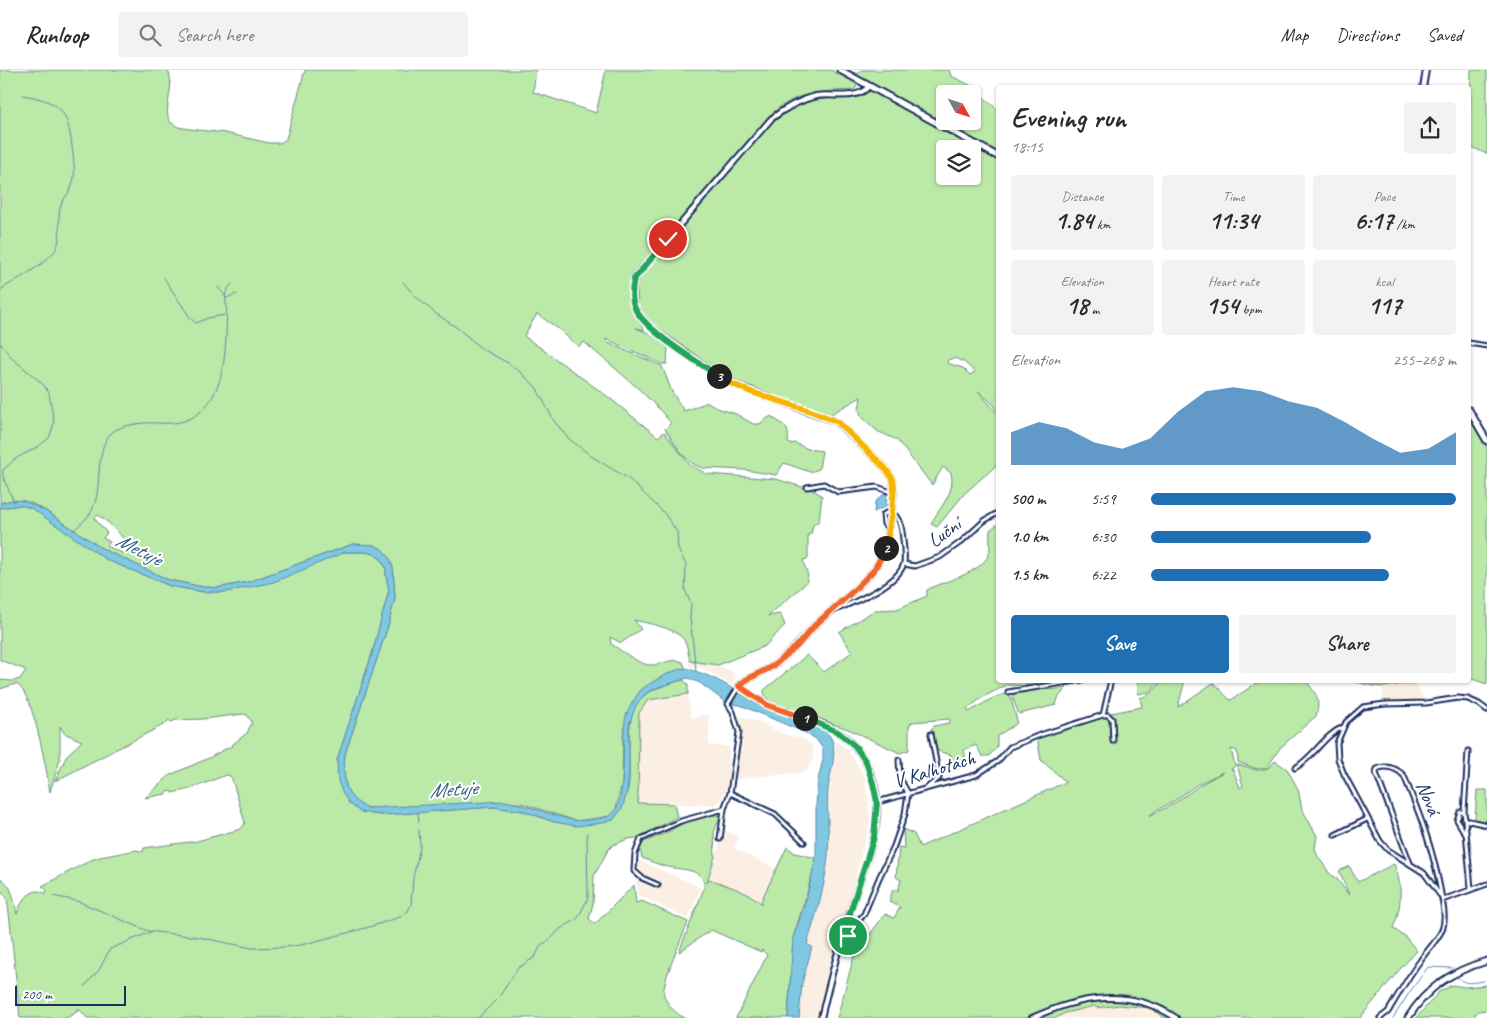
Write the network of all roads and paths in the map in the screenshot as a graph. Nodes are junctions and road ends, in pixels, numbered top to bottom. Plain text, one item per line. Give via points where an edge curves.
1 (840, 70) edge
2 (1426, 70) edge
3 (1424, 85) edge
4 (868, 86) junction
5 (996, 155) edge
6 (1471, 343) edge
7 (1487, 346) edge
8 (1471, 413) edge
9 (1487, 441) edge
10 (807, 487) dead end
11 (894, 493) junction
12 (892, 512) junction
13 (996, 514) edge
14 (890, 529) junction
15 (904, 564) junction
16 (831, 612) junction
17 (1064, 683) edge
18 (1110, 683) edge
19 (738, 688) junction
20 (1008, 692) dead end
21 (1487, 710) edge
22 (1103, 715) junction
23 (1344, 727) junction
24 (931, 734) dead end
25 (1113, 741) dead end
26 (1468, 752) dead end
27 (899, 760) dead end
28 (1295, 768) dead end
29 (928, 788) junction
30 (730, 793) junction
31 (908, 793) junction
32 (877, 802) junction
33 (724, 809) junction
34 (1464, 812) junction
35 (1367, 819) junction
36 (1465, 820) junction
37 (1487, 825) edge
38 (1335, 835) dead end
39 (1466, 835) junction
40 (720, 839) dead end
41 (804, 842) dead end
42 (1410, 863) junction
43 (1487, 884) edge
44 (658, 885) dead end
45 (1471, 889) junction
46 (1442, 900) junction
47 (840, 944) junction
48 (1487, 960) edge
49 (821, 1018) edge
50 (1032, 1018) edge
51 (1176, 1018) edge
52 (1380, 1018) edge
53 (1408, 1018) edge

1 - 4 main road
2 - 3 street
4 - 5 main road
4 - 11 street via 860,93 801,100 771,119 634,279 632,298 639,316 652,329 728,382 838,422 886,469 893,479
6 - 7 street
8 - 9 main road
10 - 11 street via 824,484 838,492 878,487
11 - 12 street
12 - 14 street
12 - 14 street via 883,515 884,524
12 - 15 street via 901,524
13 - 15 street, Luční via 940,557 916,566
14 - 16 street via 887,546 874,570
15 - 16 street via 884,586
16 - 19 street via 773,666 746,680
17 - 20 street
18 - 22 street
19 - 30 street via 728,704 739,732
19 - 32 street via 767,705 838,732 855,746 866,762
21 - 23 street via 1468,699 1458,698 1416,704 1385,704 1363,707
22 - 25 street via 1112,719
22 - 29 street, V Kalhotách via 1010,747 998,761 976,776
23 - 28 street via 1325,739 1305,762
23 - 35 street via 1337,743 1338,759
24 - 29 street via 939,778
26 - 34 street
27 - 31 street via 900,779
29 - 31 street, V Kalhotách
30 - 33 street
30 - 41 street via 776,814
31 - 32 street, V Kalhotách
31 - 47 street via 894,846 864,914
32 - 47 street via 874,837
33 - 40 street
33 - 44 street via 681,821 641,839 635,854 634,871
34 - 36 street
34 - 39 street via 1458,814 1457,820
35 - 38 street
35 - 42 street via 1383,845
36 - 37 street
36 - 39 street
39 - 45 street
42 - 46 street via 1424,873
42 - 46 street, Nová via 1376,773 1381,767 1396,769 1404,776 1430,842
43 - 45 street
45 - 46 street
46 - 52 street via 1442,928 1388,1012
47 - 49 street
48 - 53 main road via 1446,978 1428,993
50 - 51 street via 1089,999 1116,997 1135,999 1161,1008

